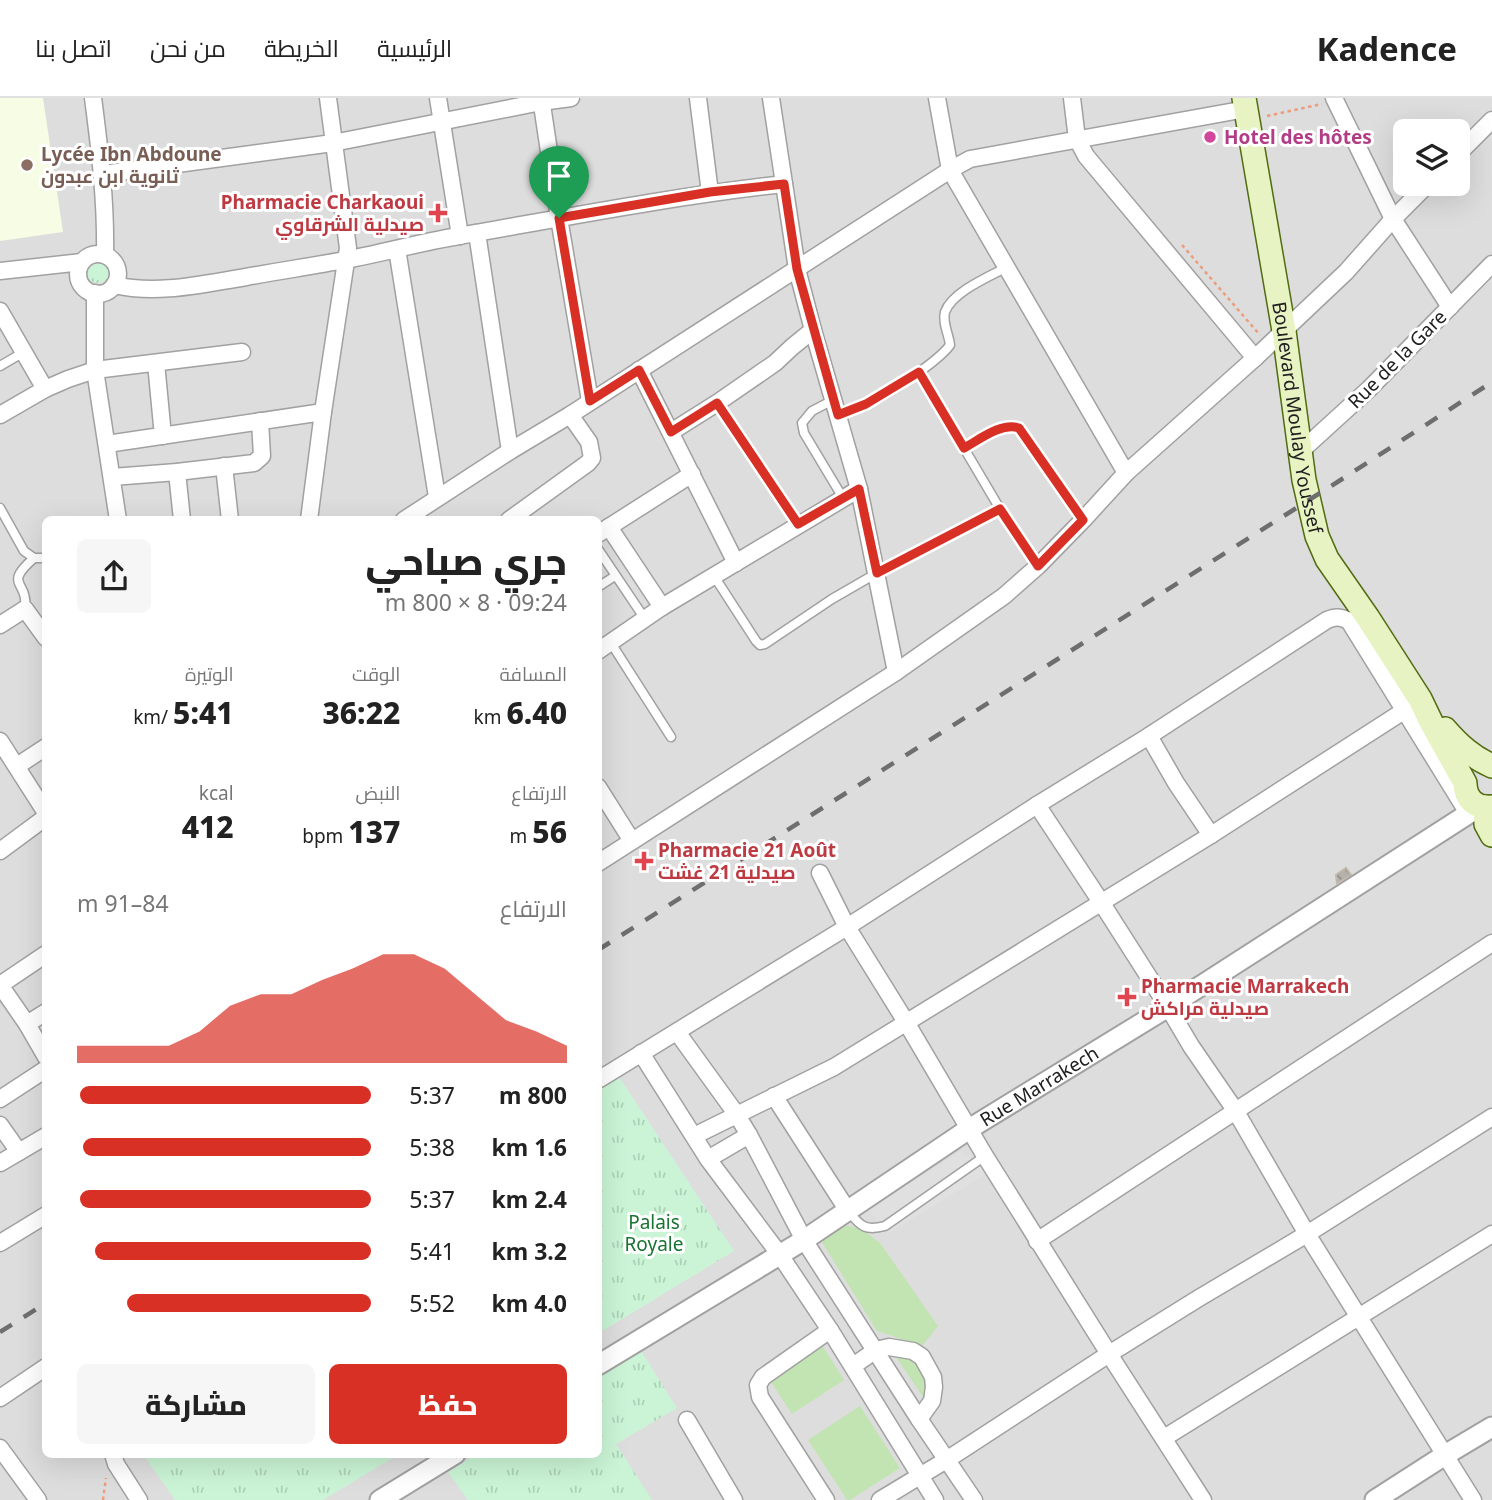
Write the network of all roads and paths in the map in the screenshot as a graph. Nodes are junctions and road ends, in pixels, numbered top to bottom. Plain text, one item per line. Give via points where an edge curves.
1 (93, 98) edge
2 (328, 98) edge
3 (438, 98) edge
4 (571, 98) edge
5 (698, 98) edge
6 (771, 98) edge
7 (937, 98) edge
8 (1072, 98) edge
9 (1311, 98) edge
10 (541, 100) edge
11 (1335, 100) edge
12 (1311, 107) junction
13 (1246, 109) edge
14 (1492, 120) edge
15 (443, 122) junction
16 (1077, 139) junction
17 (1470, 142) edge
18 (333, 143) junction
19 (950, 170) junction
20 (103, 174) junction
21 (784, 184) junction
22 (710, 192) junction
23 (1416, 196) edge
24 (559, 218) junction
25 (1393, 219) junction
26 (477, 233) junction
27 (460, 236) junction
28 (1181, 244) dead end
29 (397, 249) junction
30 (106, 255) junction
31 (345, 260) junction
32 (82, 262) junction
33 (1492, 264) edge
34 (1007, 267) junction
35 (797, 269) junction
36 (0, 271) edge
37 (114, 285) junction
38 (95, 293) junction
39 (1450, 307) junction
40 (0, 311) edge
41 (813, 330) junction
42 (1284, 331) junction
43 (24, 352) junction
44 (242, 352) dead end
45 (1250, 353) junction
46 (156, 363) junction
47 (0, 366) edge
48 (95, 370) junction
49 (639, 370) junction
50 (919, 372) junction
51 (45, 389) junction
52 (590, 401) junction
53 (717, 403) junction
54 (835, 407) junction
55 (323, 412) junction
56 (0, 415) edge
57 (570, 415) junction
58 (260, 421) junction
59 (671, 432) junction
60 (163, 436) junction
61 (107, 444) junction
62 (964, 448) junction
63 (510, 451) junction
64 (1301, 451) junction
65 (224, 466) junction
66 (177, 472) junction
67 (1126, 473) junction
68 (692, 474) junction
69 (112, 477) junction
70 (859, 489) junction
71 (437, 497) junction
72 (844, 498) junction
73 (0, 508) edge
74 (1000, 509) junction
75 (427, 514) edge
76 (117, 516) edge
77 (182, 516) edge
78 (230, 516) edge
79 (310, 516) edge
80 (515, 516) edge
81 (1083, 520) junction
82 (798, 524) junction
83 (604, 530) edge
84 (602, 555) edge
85 (34, 558) junction
86 (42, 558) edge
87 (736, 563) junction
88 (1038, 566) junction
89 (877, 573) junction
90 (615, 576) junction
91 (714, 576) junction
92 (602, 584) edge
93 (662, 607) junction
94 (25, 609) junction
95 (645, 619) junction
96 (0, 625) edge
97 (42, 632) edge
98 (605, 647) edge
99 (896, 672) junction
100 (1417, 707) junction
101 (1149, 736) junction
102 (671, 737) dead end
103 (0, 741) edge
104 (42, 750) edge
105 (17, 766) junction
106 (1491, 766) edge
107 (1465, 783) junction
108 (602, 793) edge
109 (1037, 805) junction
110 (42, 808) edge
111 (1481, 808) edge
112 (42, 818) edge
113 (1211, 835) junction
114 (1492, 835) edge
115 (632, 841) junction
116 (0, 851) edge
117 (602, 860) edge
118 (820, 873) dead end
119 (1101, 902) junction
120 (847, 927) junction
121 (1492, 943) edge
122 (42, 957) edge
123 (1168, 1007) junction
124 (42, 1015) edge
125 (906, 1022) junction
126 (27, 1024) junction
127 (677, 1032) junction
128 (42, 1050) edge
129 (641, 1053) junction
130 (42, 1072) edge
131 (602, 1077) edge
132 (774, 1096) junction
133 (0, 1098) edge
134 (1235, 1110) junction
135 (737, 1115) junction
136 (1492, 1117) edge
137 (0, 1125) edge
138 (969, 1129) junction
139 (749, 1135) junction
140 (694, 1136) junction
141 (42, 1138) edge
142 (19, 1152) junction
143 (985, 1157) junction
144 (708, 1159) junction
145 (0, 1163) edge
146 (848, 1211) junction
147 (42, 1217) edge
148 (1307, 1234) junction
149 (1492, 1234) edge
150 (804, 1240) junction
151 (1037, 1241) junction
152 (0, 1243) edge
153 (779, 1255) junction
154 (1359, 1318) junction
155 (830, 1330) junction
156 (876, 1350) junction
157 (1109, 1354) junction
158 (602, 1363) edge
159 (853, 1366) junction
160 (42, 1370) edge
161 (0, 1398) edge
162 (919, 1419) junction
163 (687, 1420) dead end
164 (1492, 1427) edge
165 (1164, 1438) junction
166 (0, 1448) edge
167 (1445, 1455) junction
168 (114, 1458) edge
169 (448, 1458) edge
170 (948, 1460) junction
171 (920, 1475) junction
172 (38, 1500) edge
173 (139, 1500) edge
174 (380, 1500) edge
175 (734, 1500) edge
176 (825, 1500) edge
177 (880, 1500) edge
178 (935, 1500) edge
179 (974, 1500) edge
180 (1203, 1500) edge
181 (1375, 1500) edge
182 (1473, 1500) edge

1 - 20 street
2 - 18 street
3 - 15 street
4 - 10 street
5 - 22 street
6 - 21 street
7 - 19 street
8 - 16 street
9 - 12 path
10 - 15 street
10 - 24 street
11 - 12 path
11 - 25 street
12 - 13 path
13 - 16 street
13 - 42 main road, Boulevard Moulay Youssef
14 - 17 street
15 - 18 street
15 - 27 street
16 - 19 street via 970,159
16 - 45 street via 1086,156
18 - 20 street
18 - 31 street via 347,234
19 - 34 street
19 - 35 street
20 - 30 street
21 - 22 street
21 - 35 street
22 - 24 street
23 - 25 street
24 - 26 street
24 - 52 street
25 - 39 street
25 - 42 street
26 - 27 street
26 - 63 street
27 - 29 street
28 - 45 path via 1260,336
29 - 31 street
29 - 71 street
30 - 32 street via 89,256
30 - 37 street via 117,268
31 - 37 street via 154,290
31 - 55 street
32 - 36 street
32 - 38 street via 80,281
33 - 39 street, Rue de la Gare
34 - 50 lane via 967,288 950,304 945,320 950,345
34 - 67 street
35 - 41 street
35 - 49 street
37 - 38 street
38 - 48 street
39 - 64 street, Rue de la Gare
40 - 43 street
41 - 53 street
41 - 54 street
42 - 45 street
42 - 64 main road, Boulevard Moulay Youssef
43 - 47 lane
43 - 51 street
44 - 46 street
45 - 67 street
46 - 48 street
46 - 60 street
48 - 51 street
48 - 61 street
49 - 52 street
49 - 59 street
50 - 54 lane via 866,404
50 - 62 lane
51 - 56 street
52 - 57 street
53 - 59 street
53 - 82 lane
54 - 70 street
54 - 72 lane via 812,411 802,423
55 - 58 street
55 - 79 street
57 - 63 street
57 - 80 street via 589,442 593,458
58 - 60 street
58 - 65 street via 262,456 254,463
59 - 68 street
60 - 61 street
61 - 69 street
62 - 74 lane
62 - 81 lane via 1000,429 1019,428
63 - 71 street
64 - 100 main road, Boulevard Moulay Youssef via 1317,536 1327,559 1368,618
65 - 66 street
65 - 78 street
66 - 69 street
66 - 77 street
67 - 81 street
68 - 83 street
68 - 87 street
69 - 76 street
70 - 72 street
70 - 89 street
71 - 75 street
72 - 82 street
73 - 85 lane via 24,551
74 - 88 lane
74 - 89 lane
81 - 88 street
82 - 87 street
83 - 93 street
84 - 90 lane
85 - 86 lane
85 - 94 lane via 18,575
87 - 91 street
88 - 99 street via 1004,596
89 - 91 lane via 760,645
89 - 99 street
90 - 92 lane
90 - 95 lane
91 - 93 street
93 - 95 street
94 - 96 street
94 - 97 street
95 - 98 street
98 - 102 lane
99 - 115 street
100 - 101 street via 1349,621 1335,617
100 - 106 main road via 1460,746
100 - 107 main road
100 - 111 street
100 - 113 street
101 - 109 street
101 - 113 street
103 - 105 street
104 - 105 street
105 - 110 street
106 - 107 main road via 1477,767
107 - 111 main road via 1466,794
108 - 115 street
109 - 119 street
109 - 120 street
111 - 114 main road
111 - 123 street, Rue Marrakech
112 - 116 street
113 - 119 street
115 - 117 street
118 - 120 street
119 - 123 street
119 - 125 street
120 - 125 street
120 - 127 street
121 - 134 street
122 - 126 street via 0,985
123 - 134 street
123 - 138 street, Rue Marrakech
124 - 126 street
125 - 132 street via 834,1067
125 - 138 street
126 - 128 street
127 - 129 street
127 - 135 street
129 - 131 street
129 - 140 street
130 - 133 street
132 - 135 street
132 - 146 street
134 - 148 street
134 - 151 street
135 - 139 street
135 - 140 street
136 - 148 street
137 - 142 street
138 - 143 street
138 - 146 street, Rue Marrakech
139 - 144 street
139 - 150 street
140 - 144 street
141 - 142 street
142 - 145 street
143 - 146 lane via 885,1226 867,1228
143 - 151 street
144 - 153 street
146 - 150 street, Rue Marrakech
147 - 152 street
148 - 154 street
148 - 157 street
149 - 154 street
150 - 153 street, Rue Marrakech
150 - 156 street
151 - 157 street
153 - 155 street
153 - 158 street, Rue Marrakech
154 - 165 street
154 - 167 street
155 - 159 street
155 - 176 street via 758,1385 760,1396
156 - 159 street
156 - 162 street
156 - 162 street via 913,1351 929,1368 932,1401
157 - 165 street
157 - 170 street
159 - 171 street
160 - 161 street
162 - 170 street
163 - 175 street
164 - 167 street
165 - 180 street
166 - 172 street
167 - 181 street
167 - 182 street
168 - 173 street
169 - 174 street
170 - 171 street
170 - 179 street
171 - 177 street
171 - 178 street

